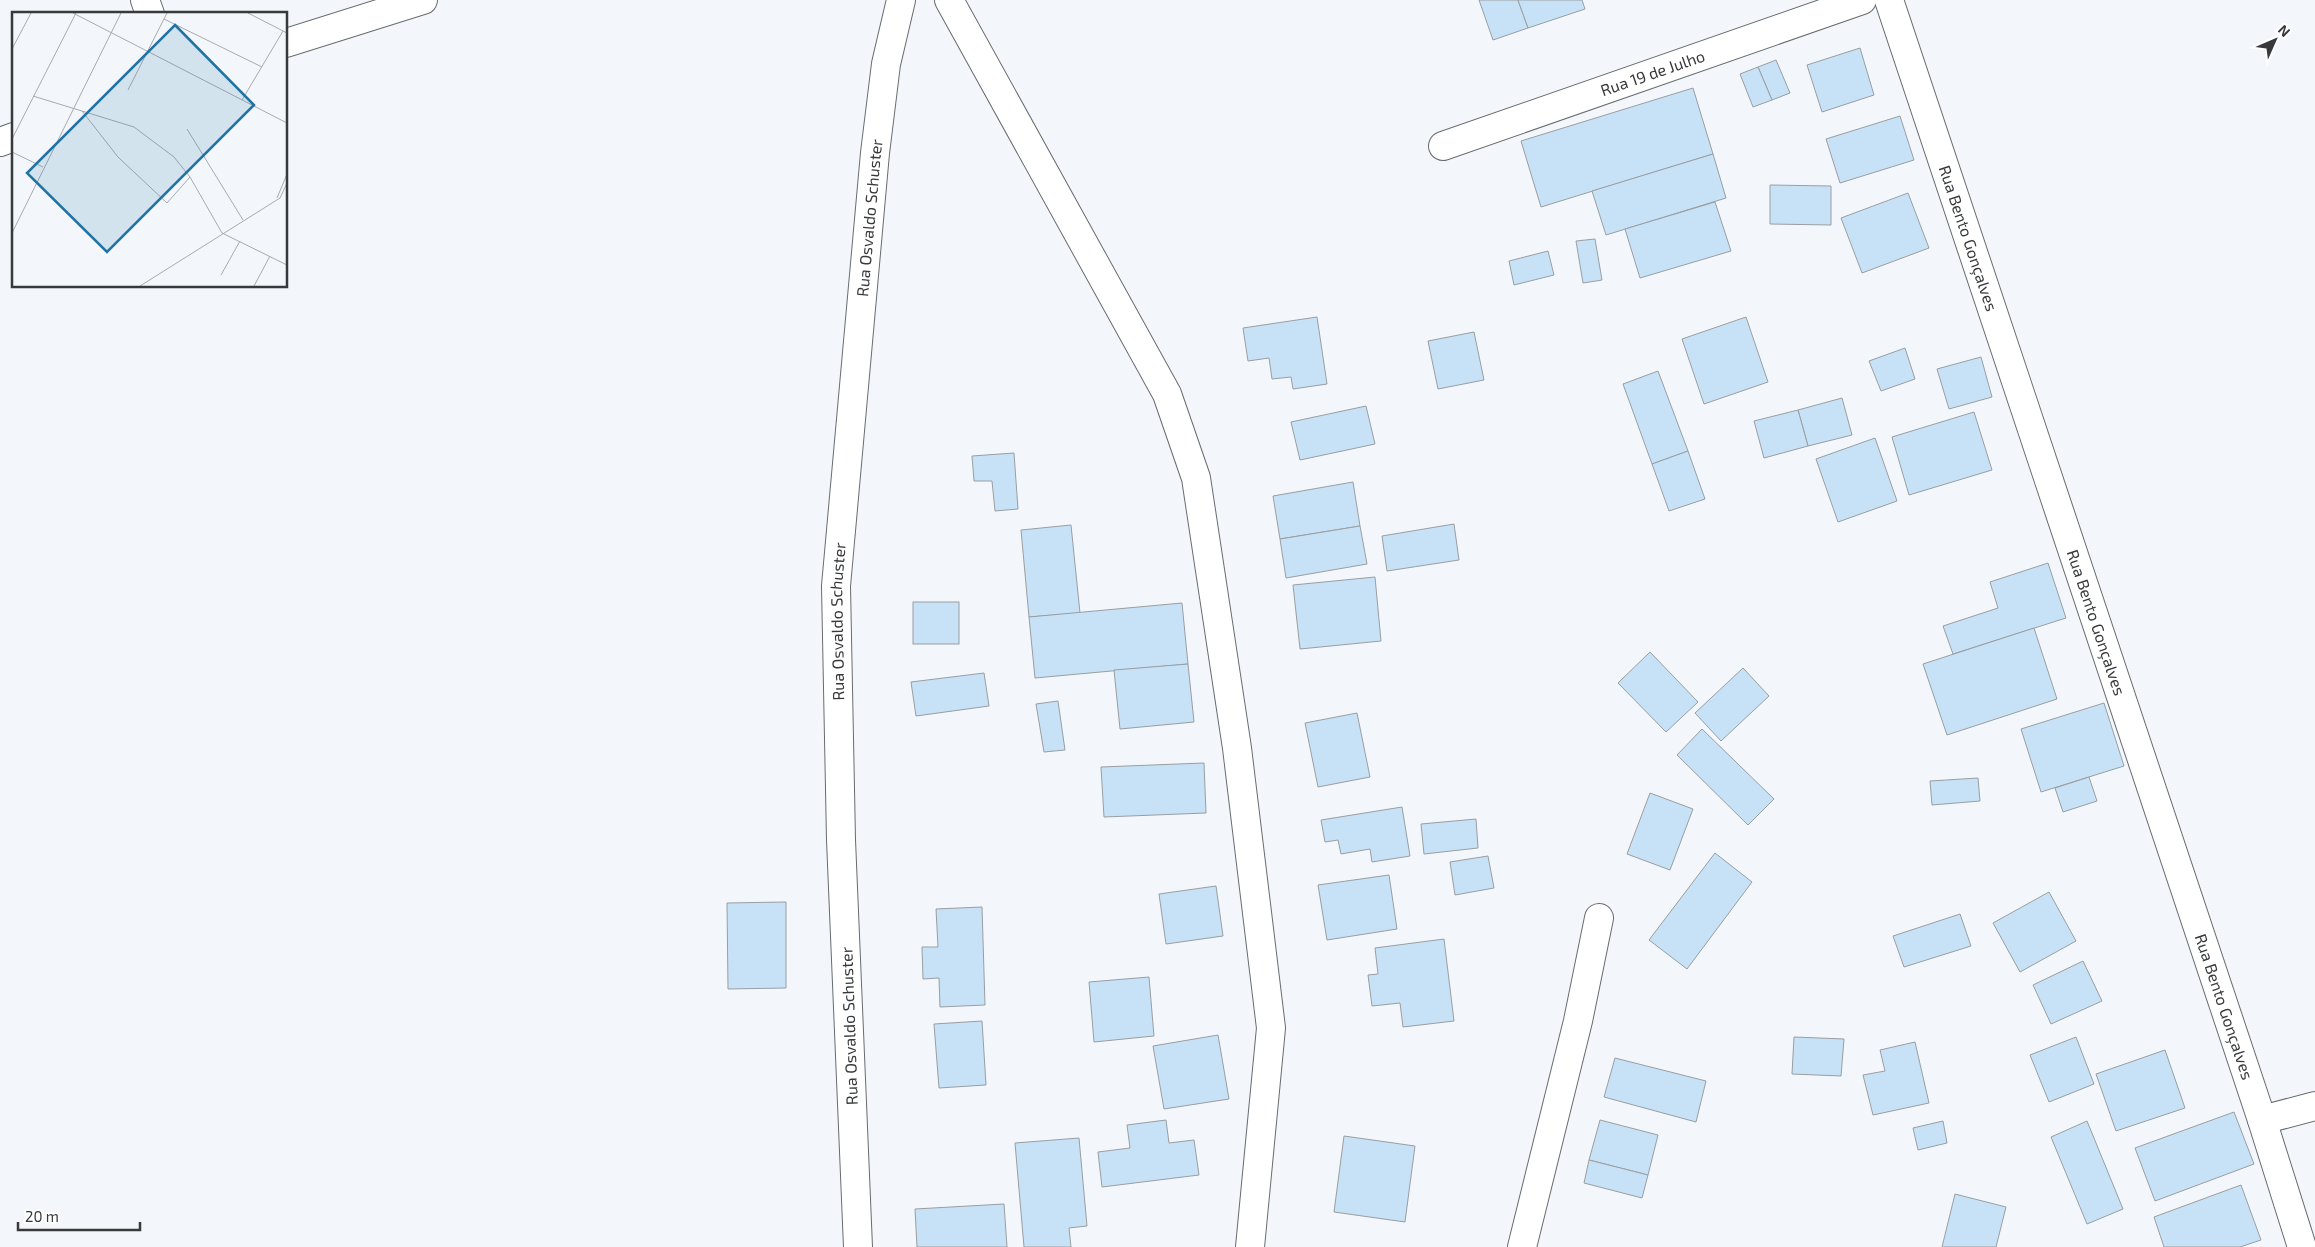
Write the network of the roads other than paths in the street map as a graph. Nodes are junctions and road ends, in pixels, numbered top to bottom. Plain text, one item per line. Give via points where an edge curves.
1 (145, 0) edge
2 (424, 0) edge
3 (901, 0) edge
4 (949, 0) edge
5 (1862, 0) edge
6 (1889, 0) edge
7 (149, 12) edge
8 (288, 42) edge
9 (12, 138) edge
10 (0, 142) edge
11 (1444, 146) dead end
12 (1599, 918) dead end
13 (2315, 1106) edge
14 (2262, 1120) junction
15 (858, 1247) edge
16 (1250, 1247) edge
17 (1522, 1247) edge
18 (2302, 1247) edge

1 - 7 street
2 - 8 street
3 - 15 street, Rua Osvaldo Schuster via 886,64 875,153 836,586 841,840
4 - 16 street via 1167,394 1196,478 1237,748 1271,1028
5 - 11 street, Rua 19 de Julho
6 - 14 street, Rua Bento Gonçalves
9 - 10 street
12 - 17 street via 1578,1021
13 - 14 street
14 - 18 street, Rua Bento Gonçalves

